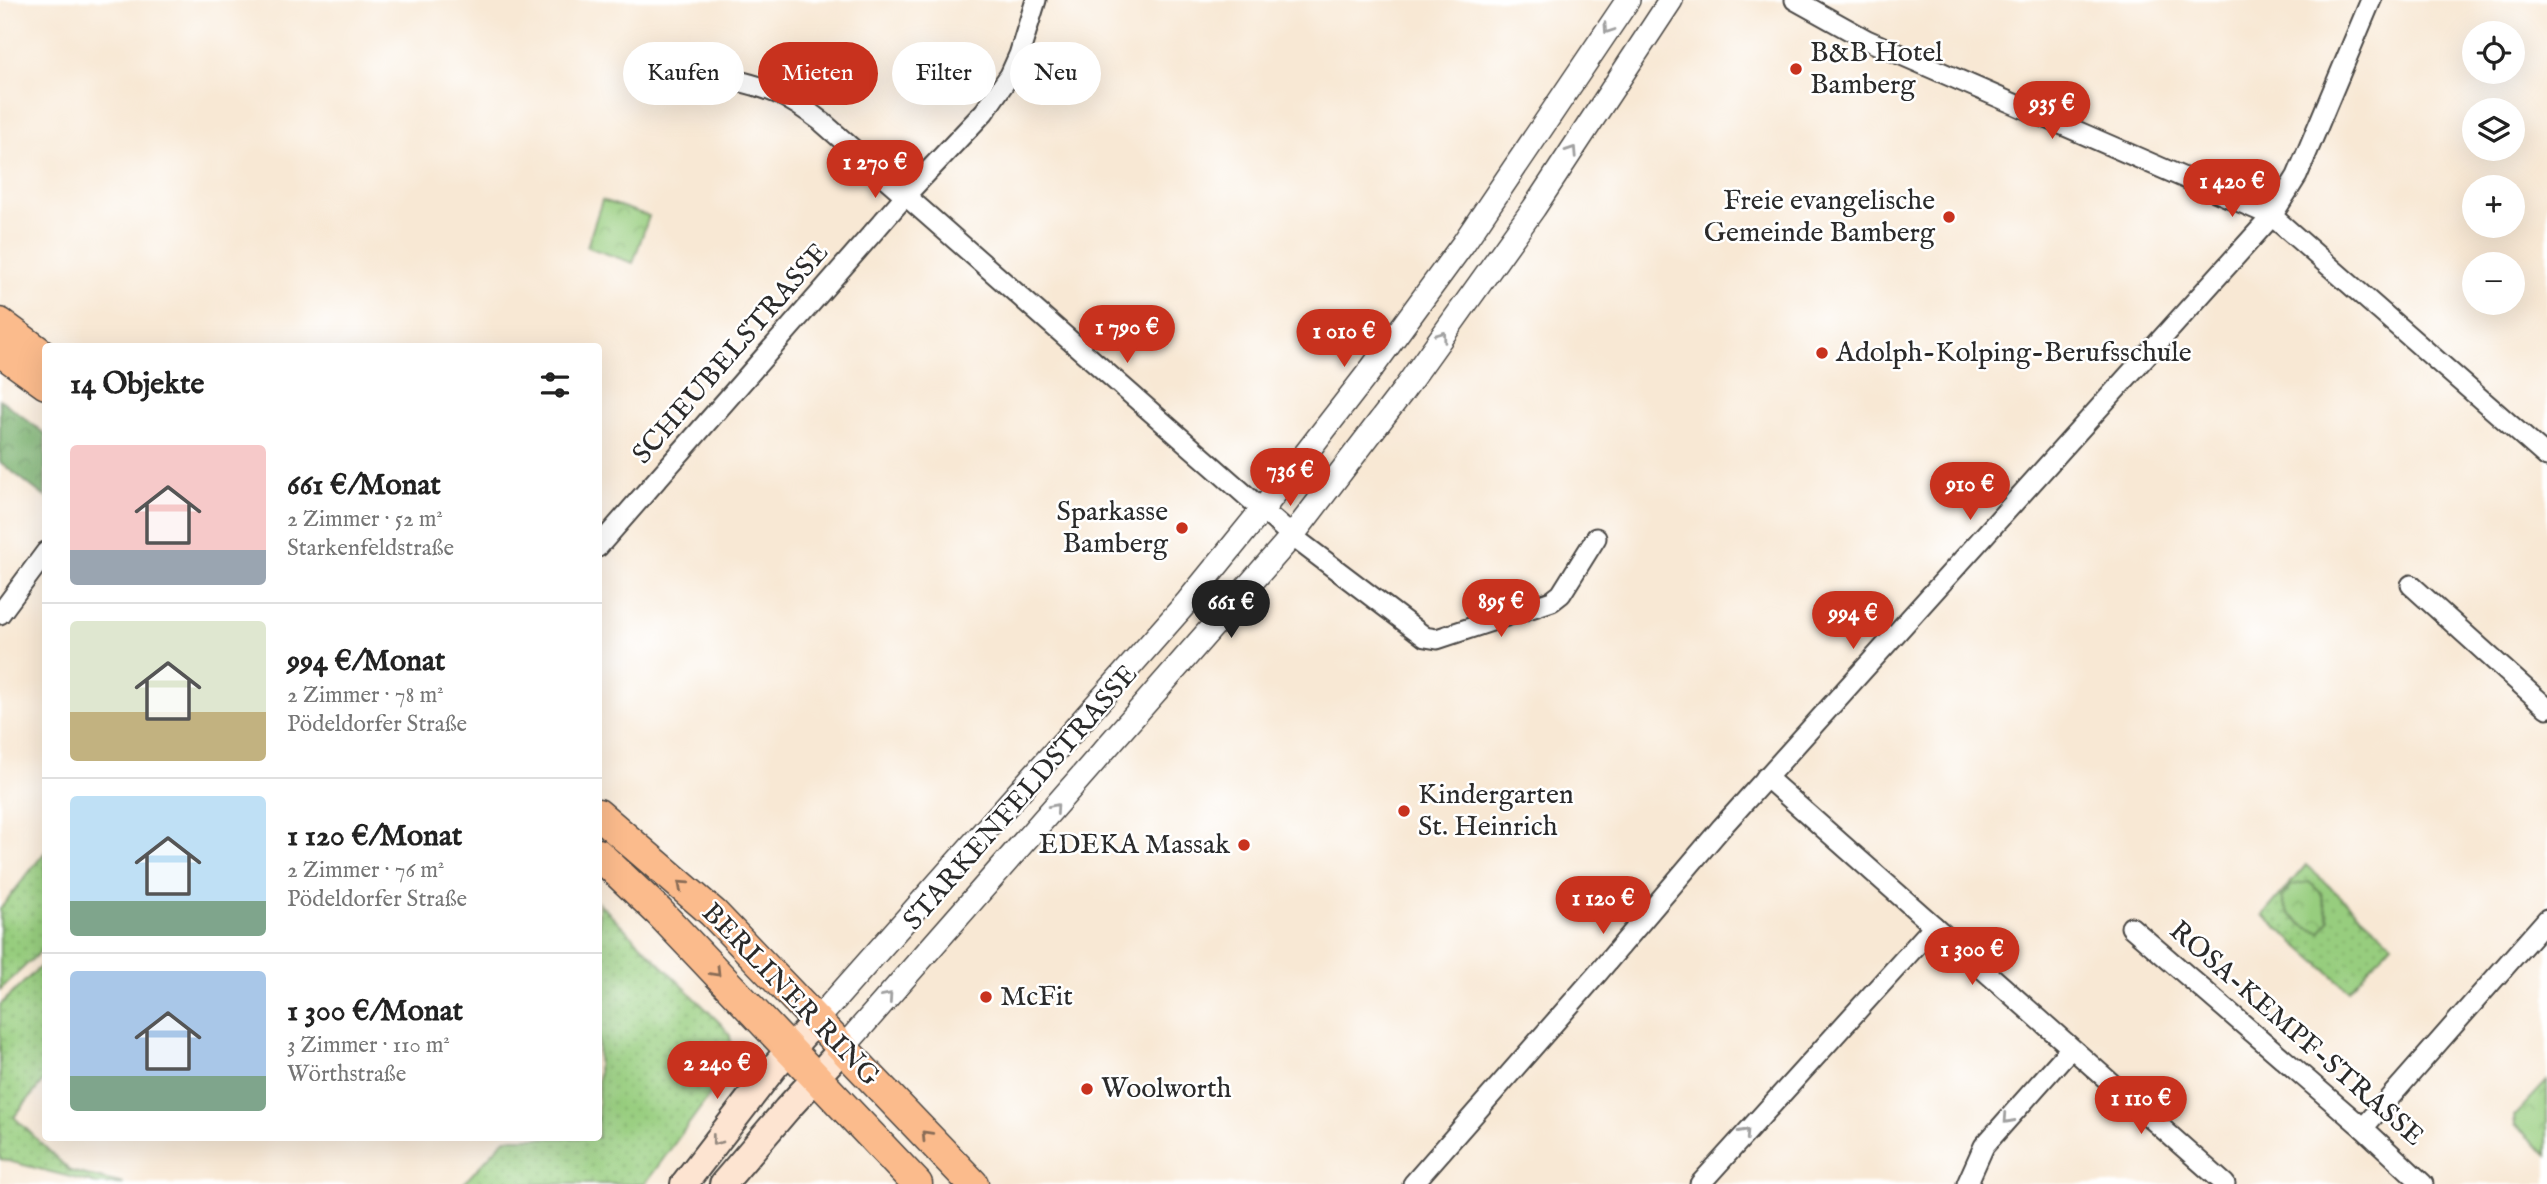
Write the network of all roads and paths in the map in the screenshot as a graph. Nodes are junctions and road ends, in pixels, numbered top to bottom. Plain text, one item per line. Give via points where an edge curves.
1 (1036, 0) edge
2 (1628, 0) edge
3 (1671, 0) edge
4 (1796, 0) edge
5 (2371, 0) edge
6 (744, 83) edge
7 (905, 196) junction
8 (2272, 216) junction
9 (0, 323) edge
10 (0, 351) edge
11 (42, 354) edge
12 (42, 381) edge
13 (2547, 457) edge
14 (1262, 510) junction
15 (1292, 536) junction
16 (1597, 538) dead end
17 (602, 543) edge
18 (42, 557) edge
19 (2411, 585) dead end
20 (0, 614) edge
21 (2547, 708) edge
22 (1766, 777) junction
23 (602, 817) edge
24 (602, 858) edge
25 (2547, 919) edge
26 (1934, 926) junction
27 (2130, 927) dead end
28 (816, 1021) junction
29 (843, 1048) junction
30 (2071, 1048) junction
31 (790, 1050) junction
32 (816, 1077) junction
33 (2363, 1128) junction
34 (684, 1184) edge
35 (723, 1184) edge
36 (917, 1184) edge
37 (973, 1184) edge
38 (1413, 1184) edge
39 (1700, 1184) edge
40 (1967, 1184) edge
41 (2225, 1184) edge
42 (2423, 1184) edge

1 - 7 street, SCHEUBELSTRASSE via 1010,75 984,112
2 -> 14 street, STARKENFELDSTRASSE via 1463,244
15 -> 3 street, STARKENFELDSTRASSE via 1534,208
4 - 8 street via 1867,40
5 - 8 street via 2297,176
6 - 7 street via 778,92 797,103
7 - 14 street
7 - 17 street, SCHEUBELSTRASSE
8 - 13 street
8 - 22 street
9 - 11 main road
10 - 12 main road
14 - 15 street
14 - 28 street, STARKENFELDSTRASSE
15 - 16 street via 1425,637 1437,639 1552,601
29 -> 15 street, STARKENFELDSTRASSE
18 - 20 street
19 - 21 street
22 - 26 street
22 - 38 street
28 -> 23 main road, BERLINER RING via 713,913
24 -> 31 main road, BERLINER RING
25 - 33 street
26 - 30 street
39 -> 26 street
27 - 33 street, ROSA-KEMPF-STRASSE
28 - 29 main road, BERLINER RING
28 - 31 main road, STARKENFELDSTRASSE
29 - 32 main road, STARKENFELDSTRASSE
37 -> 29 main road, BERLINER RING
30 -> 40 street via 1984,1146
30 - 41 street
31 - 32 main road, BERLINER RING
31 -> 34 main road, STARKENFELDSTRASSE
32 - 35 main road, STARKENFELDSTRASSE
32 - 36 main road, BERLINER RING
33 - 42 street, ROSA-KEMPF-STRASSE

